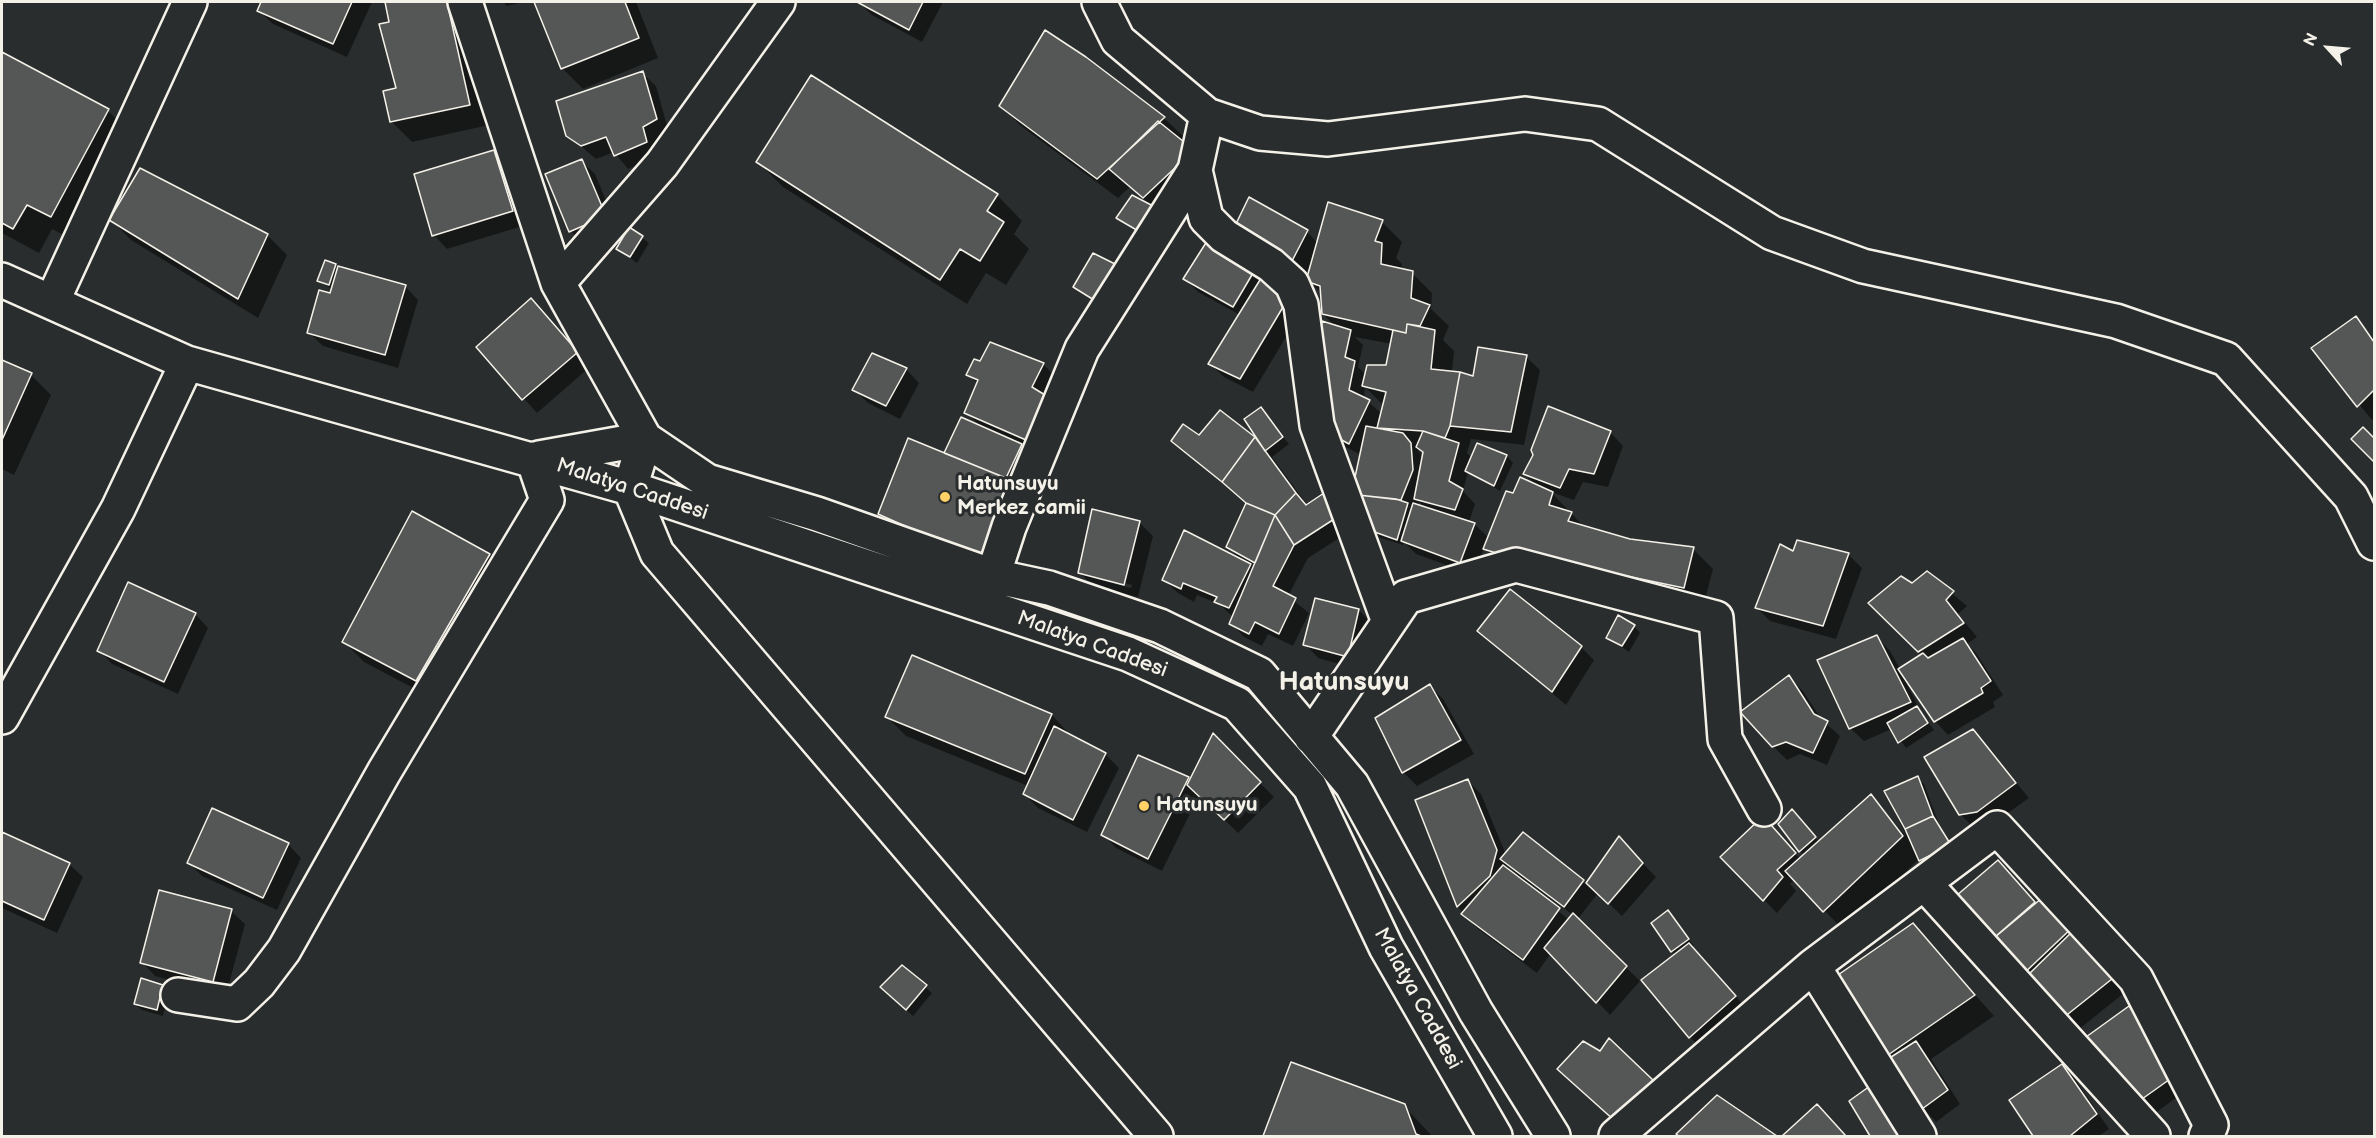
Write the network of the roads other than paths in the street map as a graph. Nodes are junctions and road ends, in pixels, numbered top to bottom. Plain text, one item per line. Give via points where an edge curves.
1 (190, 2) edge
2 (465, 2) edge
3 (778, 2) edge
4 (1099, 2) edge
5 (1207, 114) junction
6 (1195, 170) junction
7 (2, 280) edge
8 (558, 283) junction
9 (52, 302) junction
10 (187, 363) junction
11 (645, 439) junction
12 (533, 459) junction
13 (630, 488) junction
14 (2374, 543) edge
15 (993, 576) junction
16 (1391, 604) junction
17 (2, 717) edge
18 (1311, 737) junction
19 (1764, 809) dead end
20 (1924, 883) junction
21 (1813, 966) junction
22 (178, 995) dead end
23 (1156, 1137) edge
24 (1495, 1137) edge
25 (1553, 1137) edge
26 (1616, 1137) edge
27 (1919, 1137) edge
28 (2153, 1137) edge
29 (2206, 1137) edge

1 - 9 street
2 - 8 street
3 - 8 street via 662,164
4 - 5 street via 1118,40
5 - 6 street
5 - 14 street via 1260,133 1328,139 1525,114 1598,124 1772,233 1863,267 2116,321 2226,359 2351,497
6 - 15 street via 1082,349
6 - 16 street via 1206,218 1224,236 1292,284 1301,305 1317,425
7 - 9 street, Malatya Caddesi
8 - 11 street
9 - 10 street, Malatya Caddesi
10 - 12 street, Malatya Caddesi
10 - 17 street via 118,509
11 - 12 street
11 - 13 street
11 - 15 street via 707,481 817,514
12 - 13 street, Malatya Caddesi
12 - 22 street via 546,500 384,772 284,950 237,1004
13 - 23 street via 657,553
13 - 24 street, Malatya Caddesi via 1128,654 1237,704 1310,787 1386,946
15 - 18 street via 1049,588 1160,626 1259,674
16 - 18 street
16 - 19 street via 1516,565 1716,618 1725,739
18 - 25 street via 1352,785 1476,1012
20 - 21 street
20 - 28 street
20 - 29 street via 1997,828 2136,979 2211,1125
21 - 26 street
21 - 27 street

